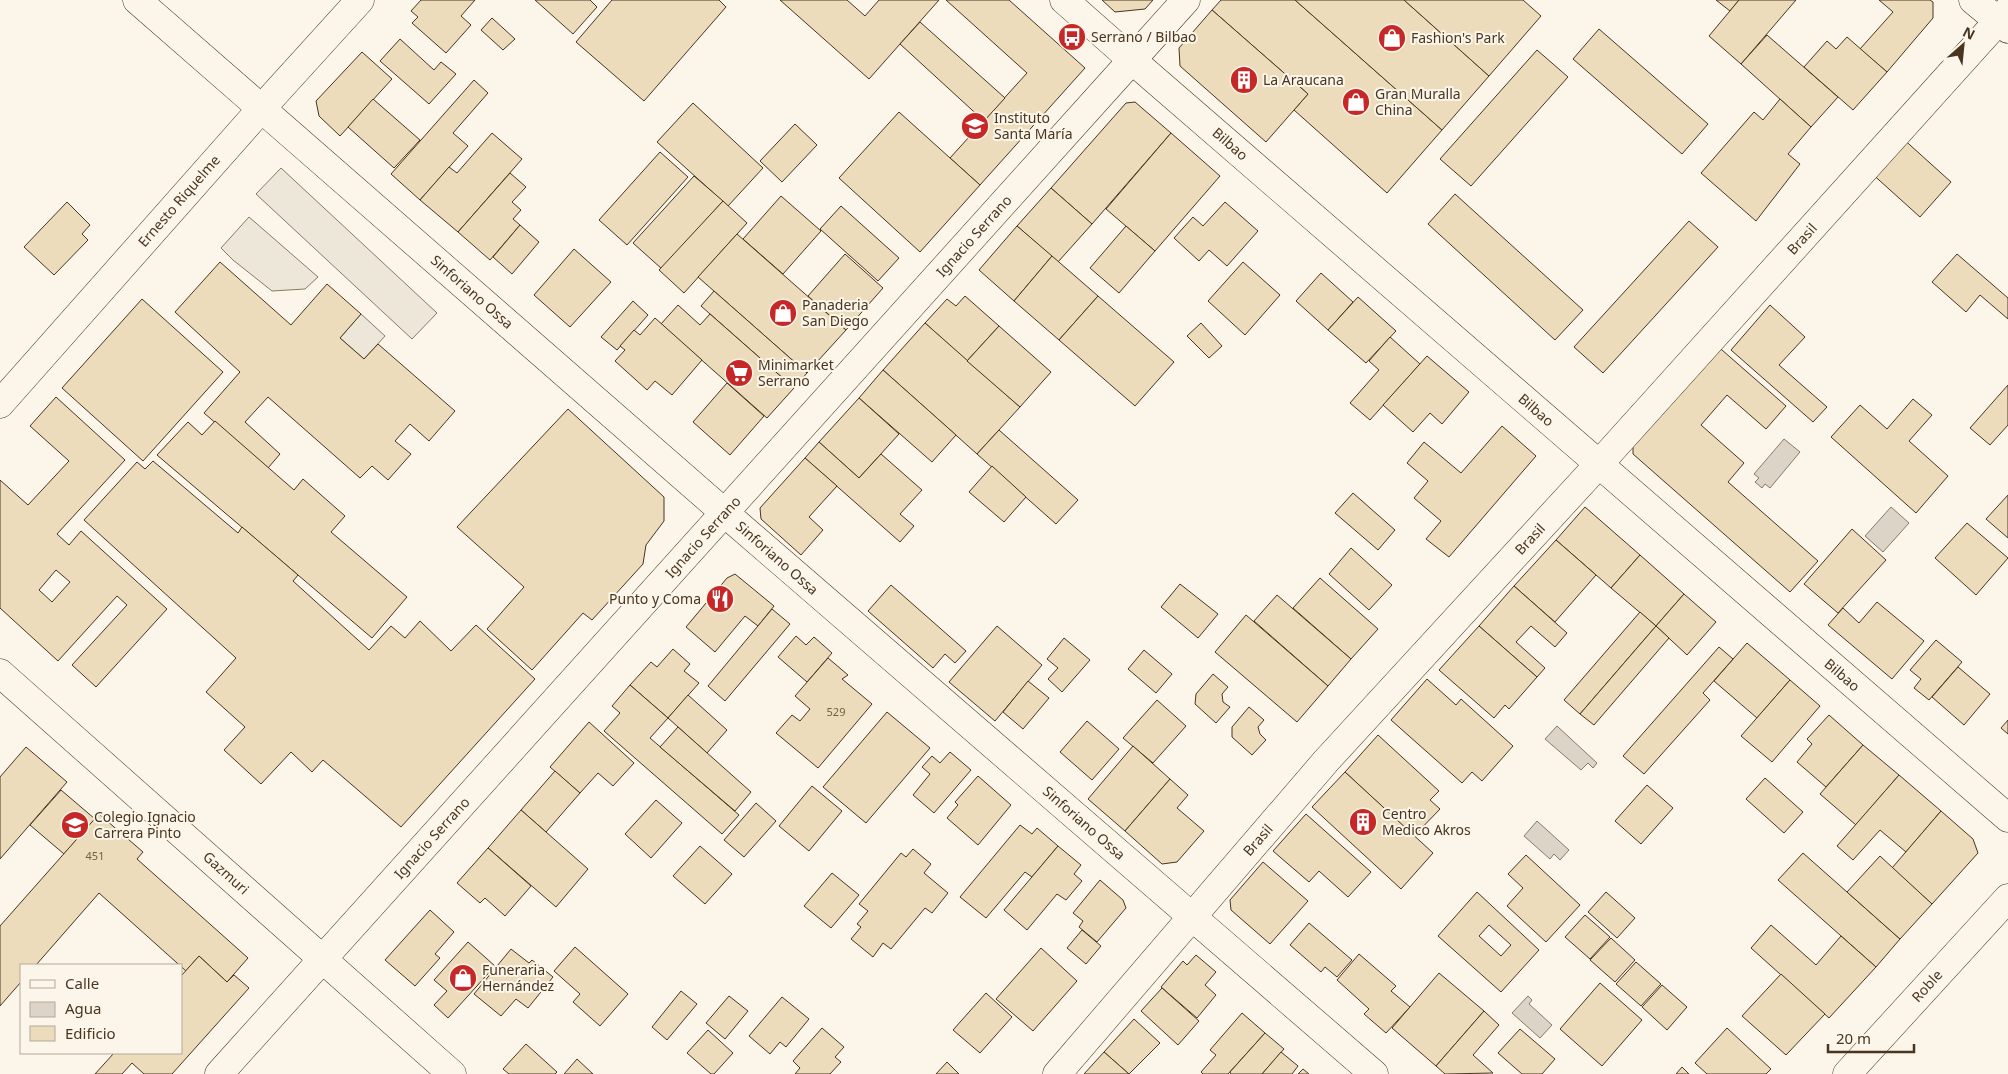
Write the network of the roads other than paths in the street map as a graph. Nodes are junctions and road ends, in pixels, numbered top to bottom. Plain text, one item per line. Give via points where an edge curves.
1 (137, 0) edge
2 (360, 0) edge
3 (1064, 0) edge
4 (1186, 0) edge
5 (1973, 0) edge
6 (2005, 20) edge
7 (1132, 60) junction
8 (261, 108) junction
9 (0, 404) edge
10 (1599, 464) junction
11 (725, 513) junction
12 (0, 673) edge
13 (2008, 818) edge
14 (2008, 898) edge
15 (1192, 916) junction
16 (323, 959) junction
17 (220, 1074) edge
18 (452, 1074) edge
19 (1057, 1074) edge
20 (1374, 1074) edge
21 (1847, 1074) edge

1 - 8 street, Sinforiano Ossa
2 - 8 street, Ernesto Riquelme
3 - 7 street, Bilbao
4 - 7 street, Ignacio Serrano
5 - 6 street
6 - 10 street, Brasil
7 - 10 street, Bilbao
7 - 11 street, Ignacio Serrano
8 - 9 street, Ernesto Riquelme
8 - 11 street, Sinforiano Ossa
10 - 13 street, Bilbao
10 - 15 street, Brasil via 1326,761
11 - 15 street, Sinforiano Ossa
11 - 16 street, Ignacio Serrano
12 - 16 street, Gazmuri
14 - 21 street, Roble
15 - 19 street, Brasil
15 - 20 street, Sinforiano Ossa
16 - 17 street, Ignacio Serrano
16 - 18 street, Gazmuri

